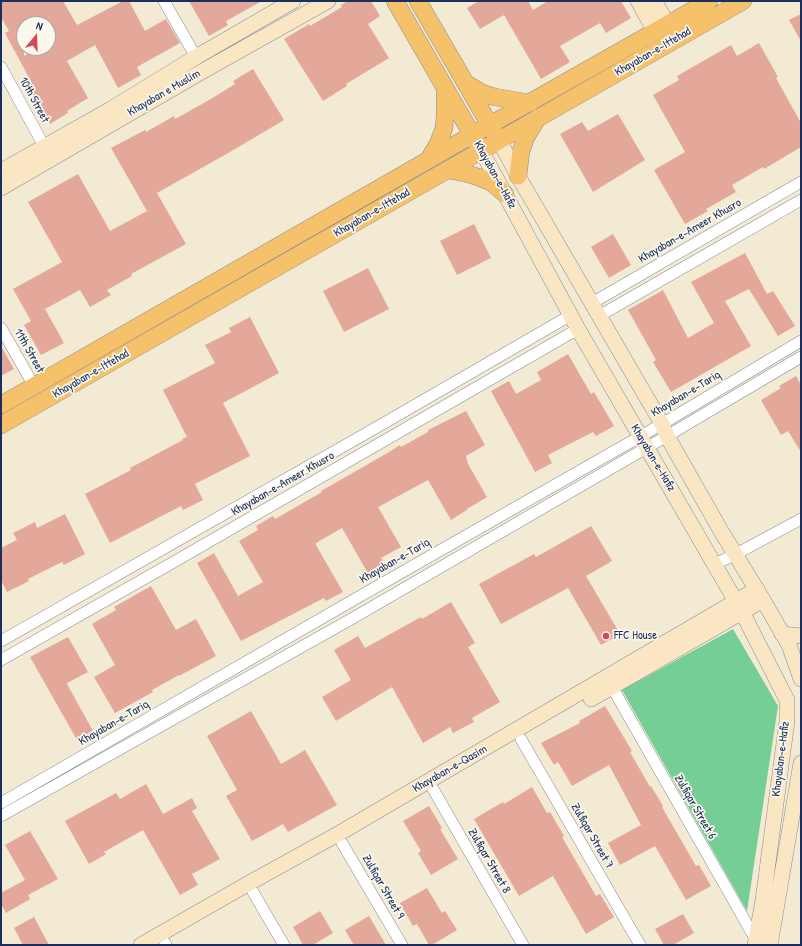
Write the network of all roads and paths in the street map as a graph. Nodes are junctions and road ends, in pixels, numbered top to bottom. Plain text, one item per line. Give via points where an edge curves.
1 (164, 1) edge
2 (293, 1) edge
3 (328, 1) edge
4 (395, 1) edge
5 (418, 1) edge
6 (638, 1) edge
7 (654, 1) edge
8 (709, 1) edge
9 (743, 1) edge
10 (662, 28) junction
11 (196, 57) junction
12 (1, 66) edge
13 (467, 84) junction
14 (445, 88) junction
15 (530, 103) junction
16 (114, 115) junction
17 (537, 118) junction
18 (490, 125) junction
19 (472, 135) junction
20 (499, 140) junction
21 (44, 146) junction
22 (481, 150) junction
23 (429, 160) junction
24 (448, 170) junction
25 (1, 171) edge
26 (518, 176) junction
27 (801, 182) edge
28 (1, 188) edge
29 (506, 194) junction
30 (801, 200) edge
31 (592, 303) junction
32 (571, 315) junction
33 (600, 316) junction
34 (1, 328) edge
35 (578, 329) junction
36 (801, 341) edge
37 (801, 356) edge
38 (34, 386) junction
39 (1, 405) edge
40 (1, 425) edge
41 (664, 430) junction
42 (643, 442) junction
43 (801, 519) edge
44 (162, 550) junction
45 (736, 554) junction
46 (144, 560) junction
47 (172, 564) junction
48 (715, 564) junction
49 (152, 574) junction
50 (362, 594) junction
51 (760, 595) junction
52 (342, 606) junction
53 (739, 606) junction
54 (371, 608) junction
55 (352, 618) junction
56 (782, 634) junction
57 (801, 636) edge
58 (1, 641) edge
59 (1, 660) edge
60 (801, 679) edge
61 (612, 687) junction
62 (521, 739) junction
63 (801, 763) edge
64 (800, 779) edge
65 (51, 781) junction
66 (433, 789) junction
67 (1, 803) edge
68 (1, 816) edge
69 (342, 843) junction
70 (253, 892) junction
71 (755, 942) edge
72 (164, 944) edge
73 (141, 945) edge
74 (284, 945) edge
75 (402, 945) edge
76 (523, 945) edge
77 (640, 945) edge
78 (770, 945) edge

1 - 11 street
2 - 11 street
3 - 16 street, Khayaban e Muslim via 203,71
4 - 14 main road, Khayaban-e-Hafiz
5 - 13 main road, Khayaban-e-Hafiz
6 - 10 street
7 - 10 street
8 - 10 main road, Khayaban-e-Ittehad
9 - 17 main road, Khayaban-e-Ittehad
10 - 15 main road, Khayaban-e-Ittehad
11 - 16 street
12 - 21 street, 10th Street
13 - 15 main road via 495,97
13 - 18 main road, Khayaban-e-Hafiz
14 - 19 main road, Khayaban-e-Hafiz
14 - 23 main road via 444,128
15 - 18 main road, Khayaban-e-Ittehad
16 - 21 street
16 - 28 street, Khayaban e Muslim
17 - 20 main road, Khayaban-e-Ittehad
17 - 26 main road via 521,151
18 - 19 main road, Khayaban-e-Ittehad
18 - 20 main road, Khayaban-e-Hafiz
19 - 22 main road, Khayaban-e-Hafiz
19 - 23 main road, Khayaban-e-Ittehad
20 - 22 main road, Khayaban-e-Ittehad
20 - 26 street, Khayaban-e-Hafiz
21 - 25 street
22 - 24 main road, Khayaban-e-Ittehad
22 - 29 street, Khayaban-e-Hafiz
23 - 38 main road, Khayaban-e-Ittehad
24 - 29 main road via 465,172 491,182
24 - 40 main road, Khayaban-e-Ittehad
26 - 31 street, Khayaban-e-Hafiz
27 - 31 street, Khayaban-e-Ameer Khusro
29 - 32 street, Khayaban-e-Hafiz
30 - 33 street
31 - 33 street, Khayaban-e-Hafiz
32 - 35 street, Khayaban-e-Hafiz
32 - 44 street, Khayaban-e-Ameer Khusro
33 - 41 street, Khayaban-e-Hafiz
34 - 38 street, 11th Street
35 - 42 street, Khayaban-e-Hafiz
35 - 47 street, Khayaban-e-Ameer Khusro
36 - 41 street, Khayaban-e-Tariq
37 - 41 street, Khayaban-e-Tariq
38 - 39 main road, Khayaban-e-Ittehad
41 - 42 street, Khayaban-e-Tariq
41 - 45 street, Khayaban-e-Hafiz via 720,531
42 - 48 street, Khayaban-e-Hafiz
42 - 50 street, Khayaban-e-Tariq
42 - 54 street, Khayaban-e-Tariq
43 - 45 street
44 - 46 street, Khayaban-e-Ameer Khusro
44 - 47 street via 162,560
45 - 48 street
45 - 51 street, Khayaban-e-Hafiz
46 - 49 street via 152,567
46 - 58 street, Khayaban-e-Ameer Khusro
47 - 49 street, Khayaban-e-Ameer Khusro
48 - 53 street, Khayaban-e-Hafiz
49 - 59 street, Khayaban-e-Ameer Khusro
50 - 52 street, Khayaban-e-Tariq
50 - 54 street via 362,603 365,607
51 - 53 street, Khayaban-e-Qasim
51 - 56 street, Khayaban-e-Hafiz
52 - 55 street via 352,608
52 - 65 street, Khayaban-e-Tariq
53 - 61 street, Khayaban-e-Qasim
53 - 71 street, Khayaban-e-Hafiz via 786,700 786,729
53 - 73 street, Khayaban-e-Qasim
54 - 55 street, Khayaban-e-Tariq
55 - 65 street, Khayaban-e-Tariq
56 - 57 street
56 - 60 street, Khayaban-e-Hafiz
61 - 62 street, Khayaban-e-Qasim
61 - 71 street, Zulfiqar Street 6
62 - 66 street, Khayaban-e-Qasim
62 - 77 street, Zulfiqar Street 7
63 - 64 street, Khayaban-e-Hafiz
64 - 78 street, Khayaban-e-Hafiz
65 - 67 street, Khayaban-e-Tariq
65 - 68 street, Khayaban-e-Tariq
66 - 69 street, Khayaban-e-Qasim
66 - 76 street, Zulfiqar Street 8
69 - 70 street, Khayaban-e-Qasim
69 - 75 street, Zulfiqar Street 9
70 - 72 street, Khayaban-e-Qasim
70 - 74 street

